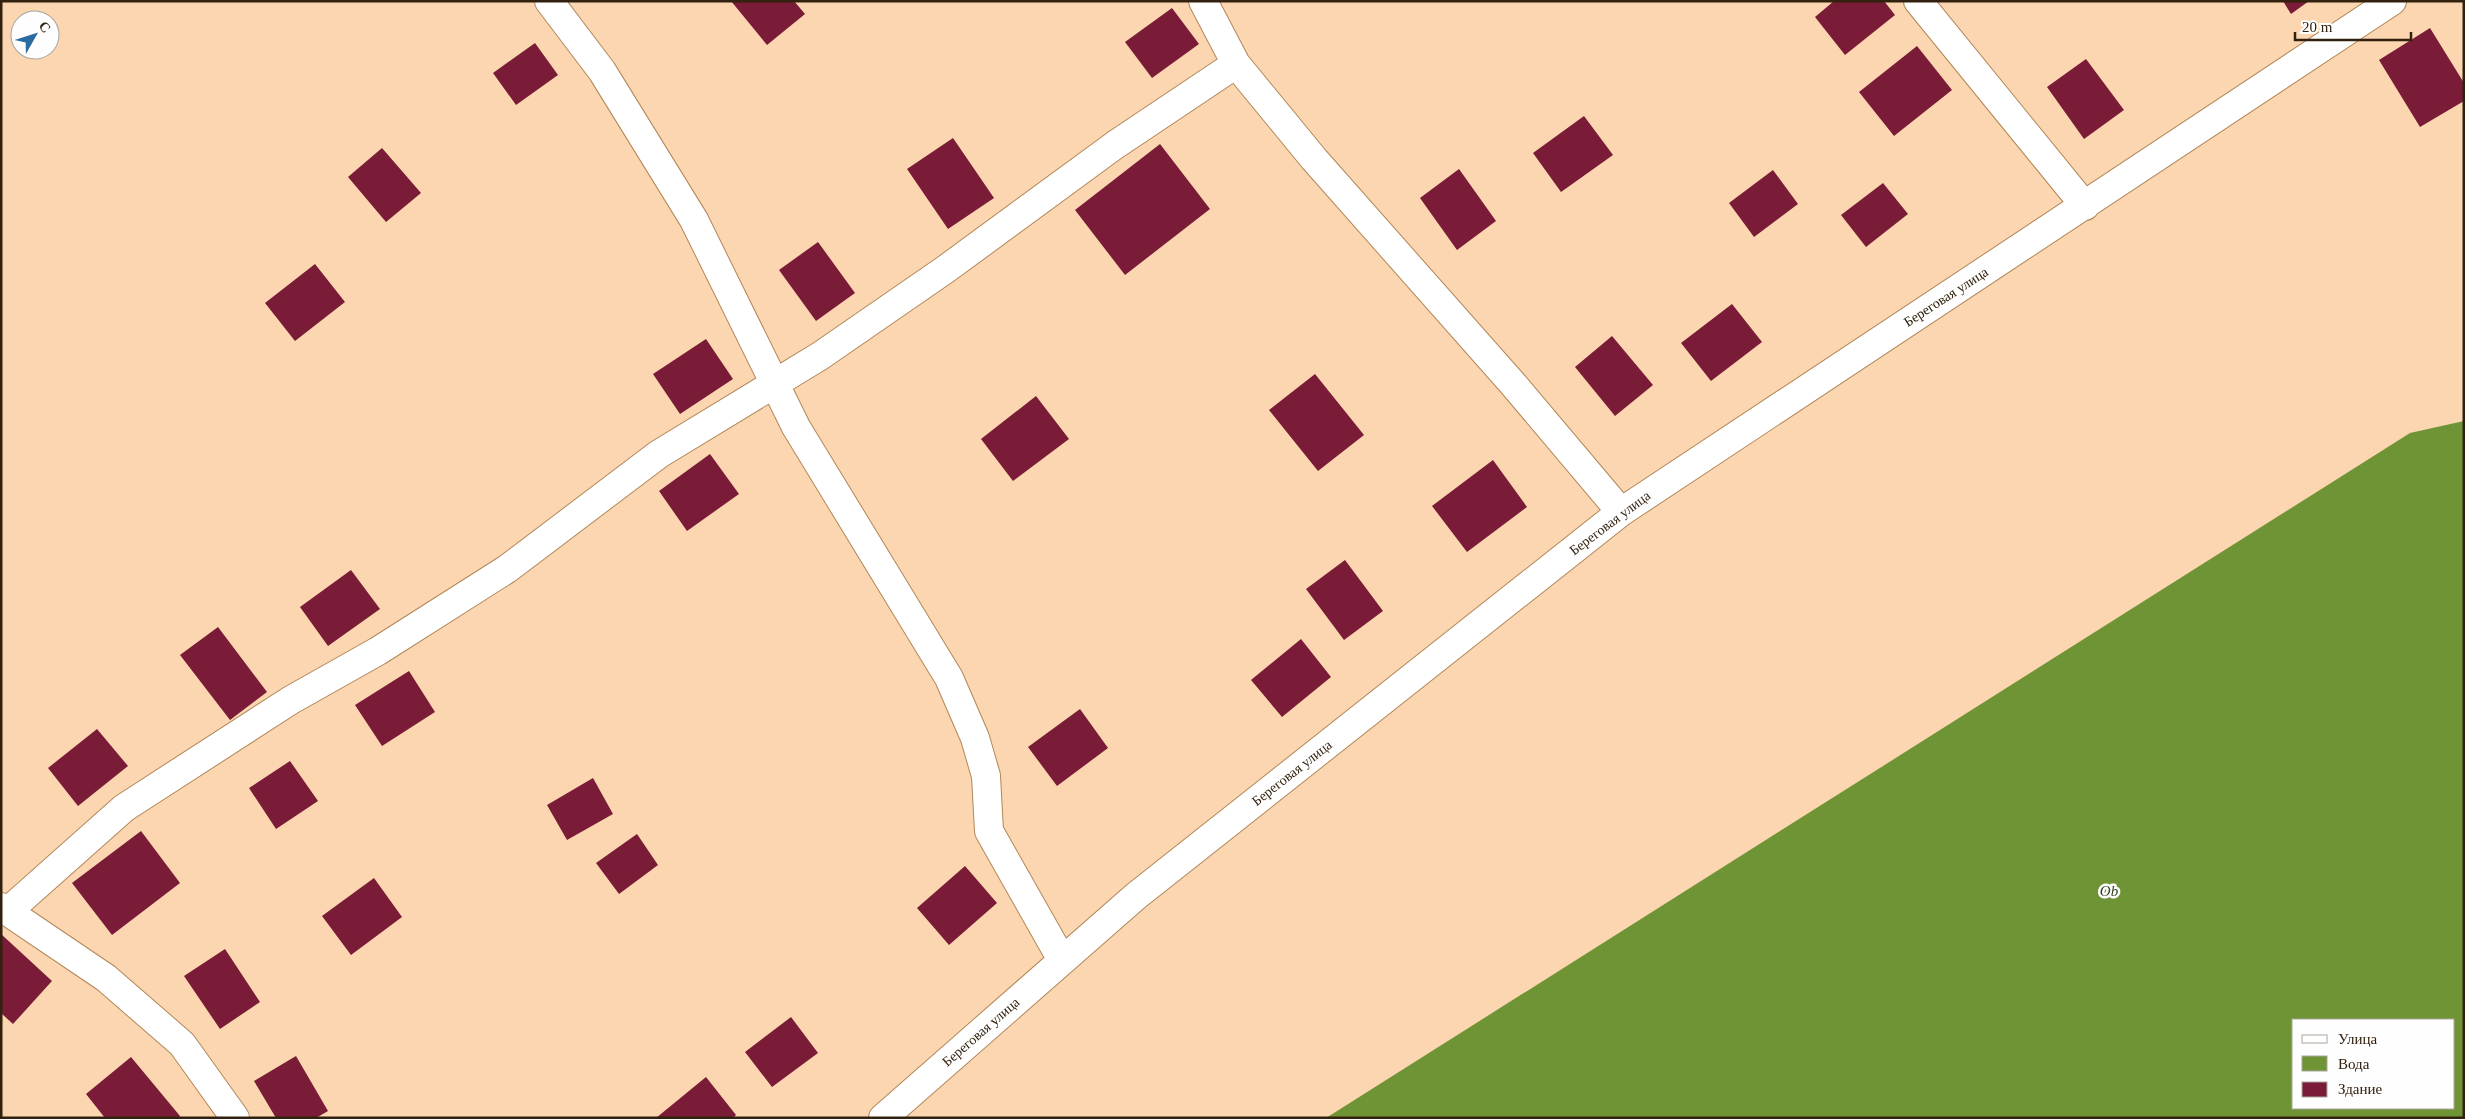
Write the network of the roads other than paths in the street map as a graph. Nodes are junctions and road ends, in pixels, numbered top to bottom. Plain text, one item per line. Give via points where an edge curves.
1 (549, 1) edge
2 (1203, 1) edge
3 (1918, 1) edge
4 (2392, 1) edge
5 (1236, 64) junction
6 (2085, 206) junction
7 (773, 383) junction
8 (1621, 512) junction
9 (4, 909) edge
10 (1062, 960) junction
11 (235, 1118) edge
12 (883, 1118) edge

1 - 7 street via 602,71 694,220
2 - 5 street
3 - 6 street
4 - 6 street, Береговая улица
5 - 7 street via 1115,145 946,269 820,356
5 - 8 street via 1314,159 1513,384
6 - 8 street, Береговая улица
7 - 9 street via 659,454 507,569 378,651 291,700 124,808
7 - 10 street via 796,427 949,678 975,738 986,776 989,831
8 - 10 street, Береговая улица via 1136,896
9 - 11 street via 106,978 182,1044
10 - 12 street, Береговая улица

